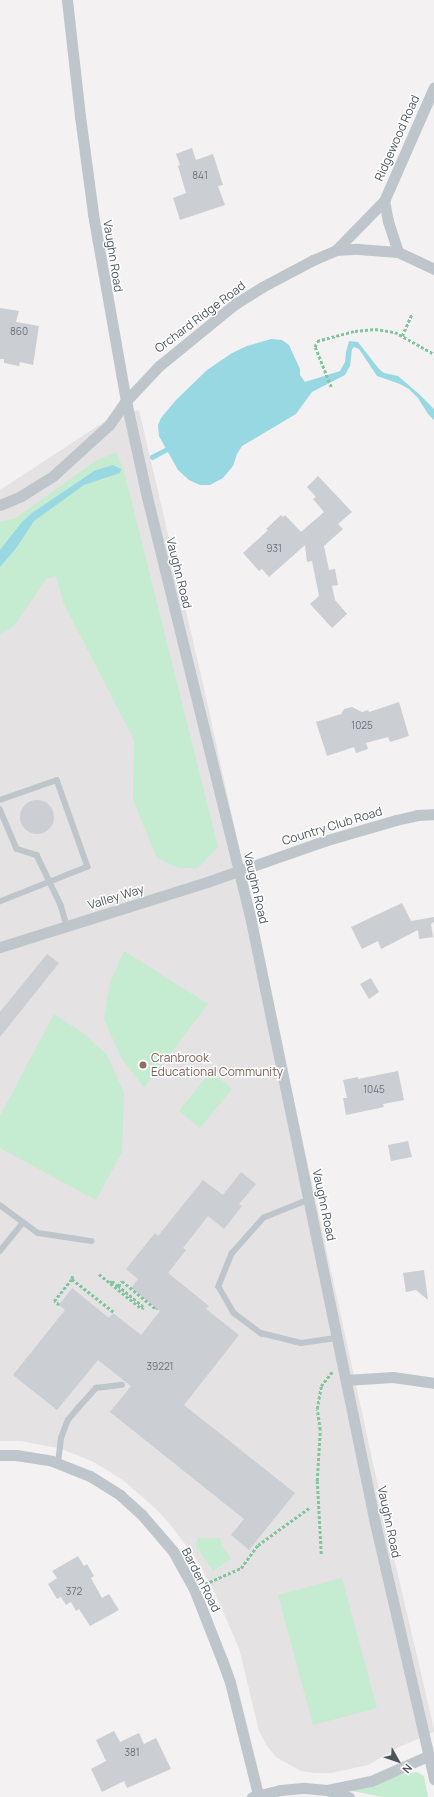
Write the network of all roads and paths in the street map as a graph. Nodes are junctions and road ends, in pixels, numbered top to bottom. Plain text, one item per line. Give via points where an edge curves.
1 (67, 0) edge
2 (434, 87) edge
3 (384, 201) junction
4 (336, 250) junction
5 (398, 252) junction
6 (434, 269) edge
7 (412, 314) dead end
8 (402, 336) junction
9 (434, 354) edge
10 (331, 387) dead end
11 (126, 402) junction
12 (0, 505) edge
13 (0, 800) edge
14 (0, 809) edge
15 (434, 814) edge
16 (240, 872) junction
17 (51, 882) junction
18 (0, 902) edge
19 (67, 926) junction
20 (0, 947) edge
21 (309, 1200) junction
22 (0, 1204) edge
23 (24, 1223) junction
24 (91, 1241) dead end
25 (0, 1251) edge
26 (99, 1274) dead end
27 (110, 1283) junction
28 (118, 1286) junction
29 (58, 1305) dead end
30 (157, 1308) dead end
31 (114, 1312) dead end
32 (338, 1338) junction
33 (343, 1364) junction
34 (346, 1380) junction
35 (434, 1383) edge
36 (122, 1385) dead end
37 (0, 1456) edge
38 (58, 1463) junction
39 (309, 1508) dead end
40 (320, 1554) dead end
41 (194, 1589) junction
42 (428, 1756) junction
43 (434, 1779) edge
44 (327, 1790) junction
45 (255, 1796) edge
46 (349, 1797) edge

1 - 11 street, Vaughn Road via 93,214
2 - 3 street, Ridgewood Road
3 - 4 street, Ridgewood Road
3 - 5 street, Ridgewood Road
4 - 5 street, Orchard Ridge Road via 358,248
4 - 11 street, Orchard Ridge Road via 235,304 159,366
5 - 6 street, Orchard Ridge Road
7 - 8 path
8 - 9 path
8 - 10 path via 395,332 375,329 355,330 317,341 315,347
11 - 12 street, Orchard Ridge Road via 104,430 54,475 21,496
11 - 16 street, Vaughn Road
13 - 17 lane via 57,780 88,867
14 - 17 lane via 17,849 37,855
15 - 16 street, Country Club Road via 396,820 324,841
16 - 19 street, Valley Way
16 - 21 street, Vaughn Road
17 - 18 lane
17 - 19 lane via 62,905
19 - 20 street, Valley Way
21 - 32 street, Vaughn Road
21 - 32 lane via 264,1218 232,1254 219,1287 234,1314 261,1333 301,1343
22 - 23 lane
23 - 24 lane via 38,1233
23 - 25 lane
26 - 27 path
27 - 28 path via 112,1281
27 - 28 path via 142,1309 143,1307
28 - 30 path via 122,1281
29 - 31 path via 54,1301 73,1277
32 - 33 street, Vaughn Road
33 - 34 street, Vaughn Road
33 - 40 path via 325,1380 318,1397 320,1430 317,1481
34 - 35 street via 393,1377
34 - 42 street, Vaughn Road
36 - 38 lane via 96,1388 68,1420 61,1438
37 - 38 street, Barden Road via 16,1455
38 - 41 street, Barden Road via 106,1485 142,1515 173,1551
39 - 41 path via 258,1545 241,1568
41 - 45 street, Barden Road via 230,1682
42 - 43 street, Vaughn Road
42 - 44 street via 371,1781
44 - 45 street via 280,1790
44 - 46 street

